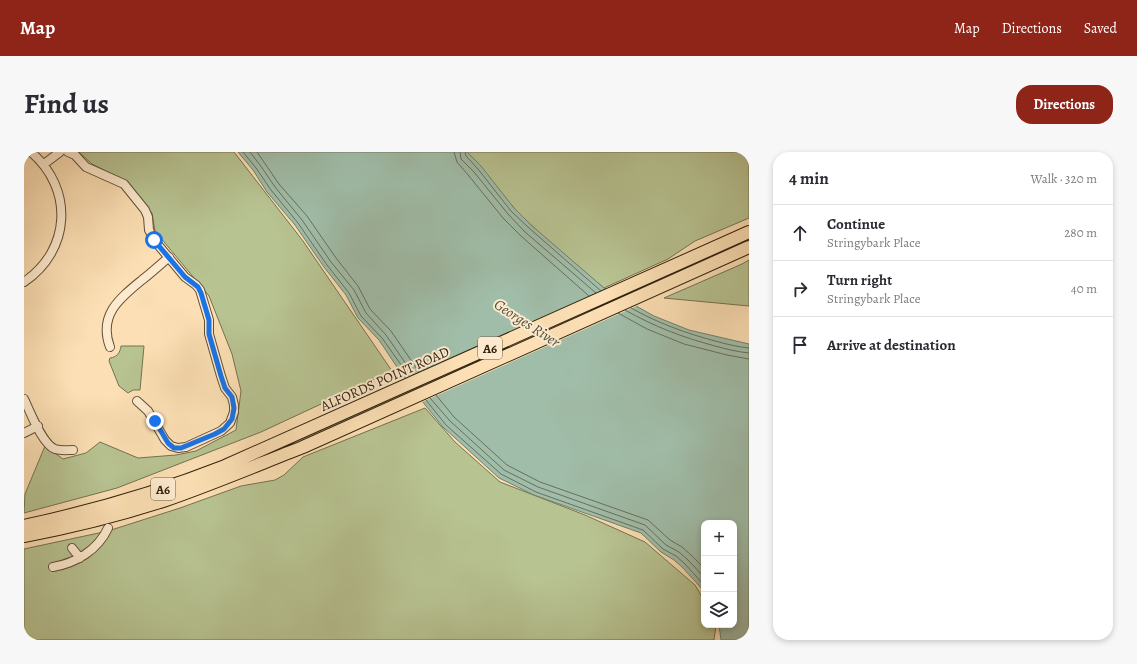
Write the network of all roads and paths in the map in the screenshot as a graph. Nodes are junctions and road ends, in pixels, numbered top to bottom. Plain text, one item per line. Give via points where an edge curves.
1 (31, 152) edge
2 (60, 152) edge
3 (68, 152) edge
4 (44, 164) junction
5 (749, 232) edge
6 (749, 247) edge
7 (168, 257) junction
8 (24, 282) edge
9 (110, 347) dead end
10 (24, 399) edge
11 (137, 401) dead end
12 (38, 426) junction
13 (24, 433) edge
14 (267, 447) junction
15 (73, 450) dead end
16 (272, 459) junction
17 (24, 526) edge
18 (108, 528) dead end
19 (24, 536) edge
20 (72, 548) dead end
21 (80, 558) junction
22 (53, 568) dead end

1 - 4 street
2 - 4 street
3 - 7 street via 75,155 86,167 124,184 145,210 150,234
4 - 8 street via 60,197 60,230 56,245 45,264
5 - 14 highway, ALFORDS POINT ROAD / A6
6 - 16 highway, ALFORDS POINT ROAD / A6
7 - 9 street via 125,293 114,306 106,334
7 - 11 street via 201,293 209,320 211,339 224,385 231,394 234,412 230,423 221,431 186,447 178,448 165,440 148,411
10 - 12 street
12 - 13 street
12 - 15 street via 51,447
14 - 16 street
14 - 17 highway, ALFORDS POINT ROAD / A6 via 203,474 138,497
16 - 19 highway, ALFORDS POINT ROAD / A6 via 159,502 100,519
18 - 21 street via 92,549
20 - 21 street
21 - 22 street

